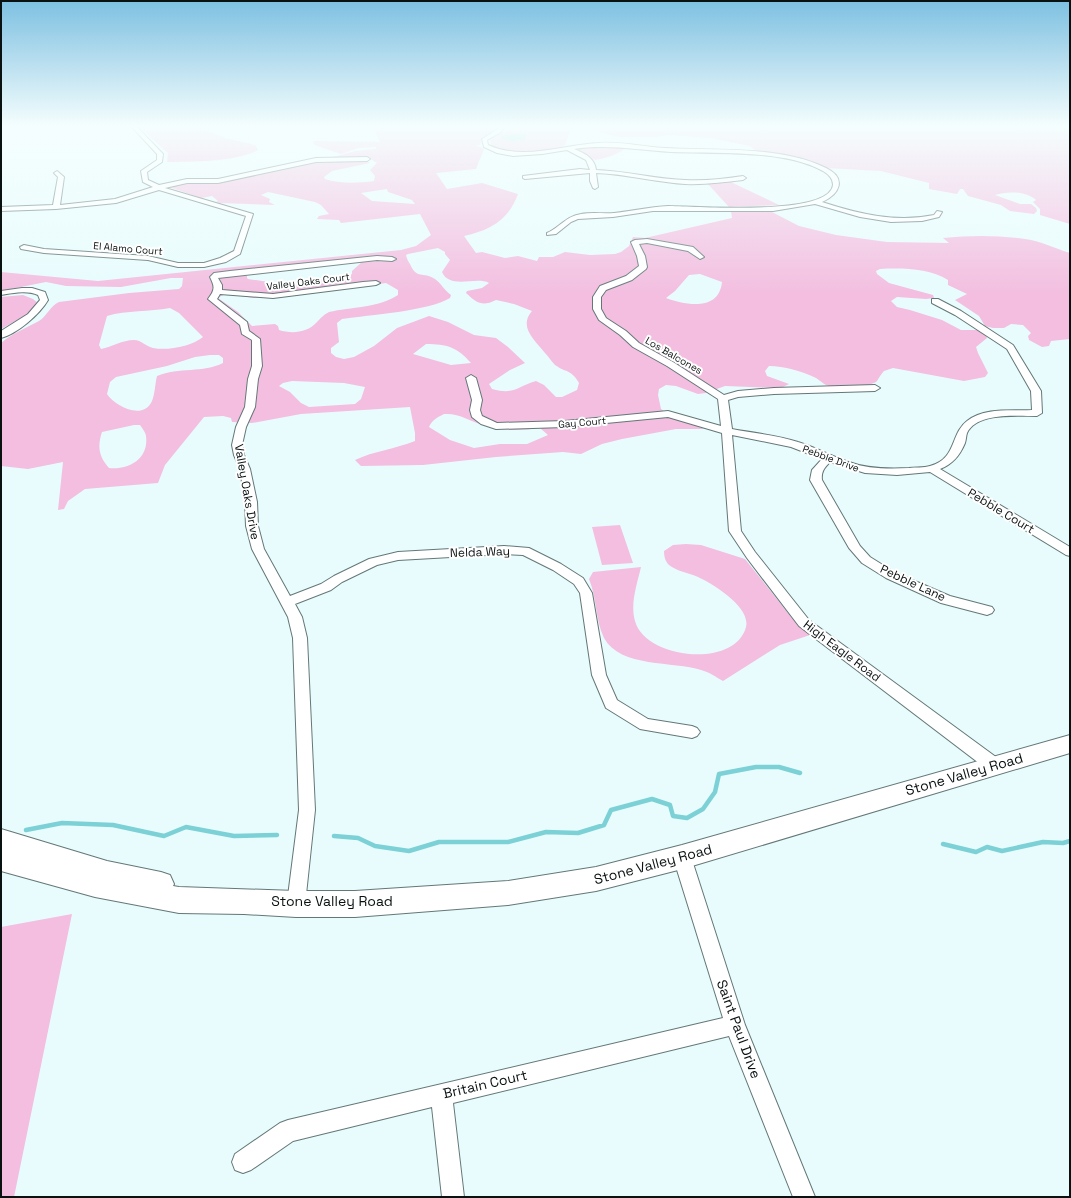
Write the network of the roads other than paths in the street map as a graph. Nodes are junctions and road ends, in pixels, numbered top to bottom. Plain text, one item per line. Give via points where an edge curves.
1 (60, 182) edge
2 (147, 182) edge
3 (212, 182) edge
4 (593, 182) edge
5 (675, 182) edge
6 (714, 182) edge
7 (836, 182) edge
8 (595, 187) dead end
9 (157, 188) junction
10 (815, 202) junction
11 (56, 207) junction
12 (1, 209) edge
13 (939, 212) dead end
14 (549, 234) dead end
15 (24, 247) dead end
16 (700, 258) dead end
17 (392, 259) dead end
18 (376, 283) dead end
19 (218, 292) junction
20 (1, 293) edge
21 (935, 301) dead end
22 (1, 335) edge
23 (471, 378) dead end
24 (875, 388) dead end
25 (723, 398) junction
26 (727, 431) junction
27 (829, 458) junction
28 (932, 469) junction
29 (1070, 552) edge
30 (287, 602) junction
31 (986, 610) dead end
32 (692, 732) dead end
33 (1070, 744) edge
34 (994, 765) junction
35 (1, 840) edge
36 (682, 857) junction
37 (1, 859) edge
38 (222, 900) junction
39 (296, 904) junction
40 (736, 1025) junction
41 (441, 1094) junction
42 (243, 1162) dead end
43 (453, 1197) edge
44 (804, 1197) edge

1 - 11 street
2 - 9 street
3 - 9 street via 187,182
4 - 8 street
5 - 6 street
7 - 10 street via 833,192
9 - 11 street via 116,201
9 - 15 street, El Alamo Court via 235,212 250,214 237,252 223,260 204,265 178,265 148,258 44,251
10 - 13 street via 852,214 882,219 925,219 937,216
10 - 14 street via 782,208 653,209 616,215 581,216 567,220 557,231
11 - 12 street
16 - 25 street, Los Balcones via 690,249 647,241 635,242 643,267 629,278 604,288 597,297 597,309 602,320 636,345
17 - 19 street, Valley Oaks Drive via 369,258 217,275 214,277
18 - 19 street, Valley Oaks Court via 275,296
19 - 30 street, Valley Oaks Drive via 212,299 244,324 245,332 256,339 257,366 250,407 241,427 237,445 238,455 245,469 252,526 258,549
20 - 22 street via 36,291 42,294 44,300 34,314
21 - 28 street, Pebble Drive via 958,312 1010,346 1036,391 1037,412 992,414 979,418 970,423 962,433 952,457
23 - 26 street, Gay Court via 477,400 477,417 496,426 565,424 668,414
24 - 25 street via 774,391
25 - 26 street, High Eagle Road
26 - 27 street, Pebble Drive via 794,444
26 - 34 street, High Eagle Road via 735,531 775,588 804,623
27 - 28 street, Pebble Drive via 865,470 881,472
27 - 31 street, Pebble Lane via 817,469 816,480 859,554 890,575 932,594
28 - 29 street, Pebble Court
30 - 32 street, Nelda Way via 326,587 373,562 398,556 525,551 579,581 586,593 599,675 611,704 645,725
30 - 39 street, Valley Oaks Drive via 295,617 300,638 307,810
33 - 34 street, Stone Valley Road
34 - 36 street, Stone Valley Road
35 - 38 street, Stone Valley Road via 107,873
36 - 39 street, Stone Valley Road via 596,879 508,893 355,904
36 - 40 street, Saint Paul Drive
37 - 38 street, Stone Valley Road via 95,885 179,900
38 - 39 street, Stone Valley Road
40 - 41 street, Britain Court
40 - 44 street, Saint Paul Drive
41 - 42 street, Britain Court via 288,1131
41 - 43 street

